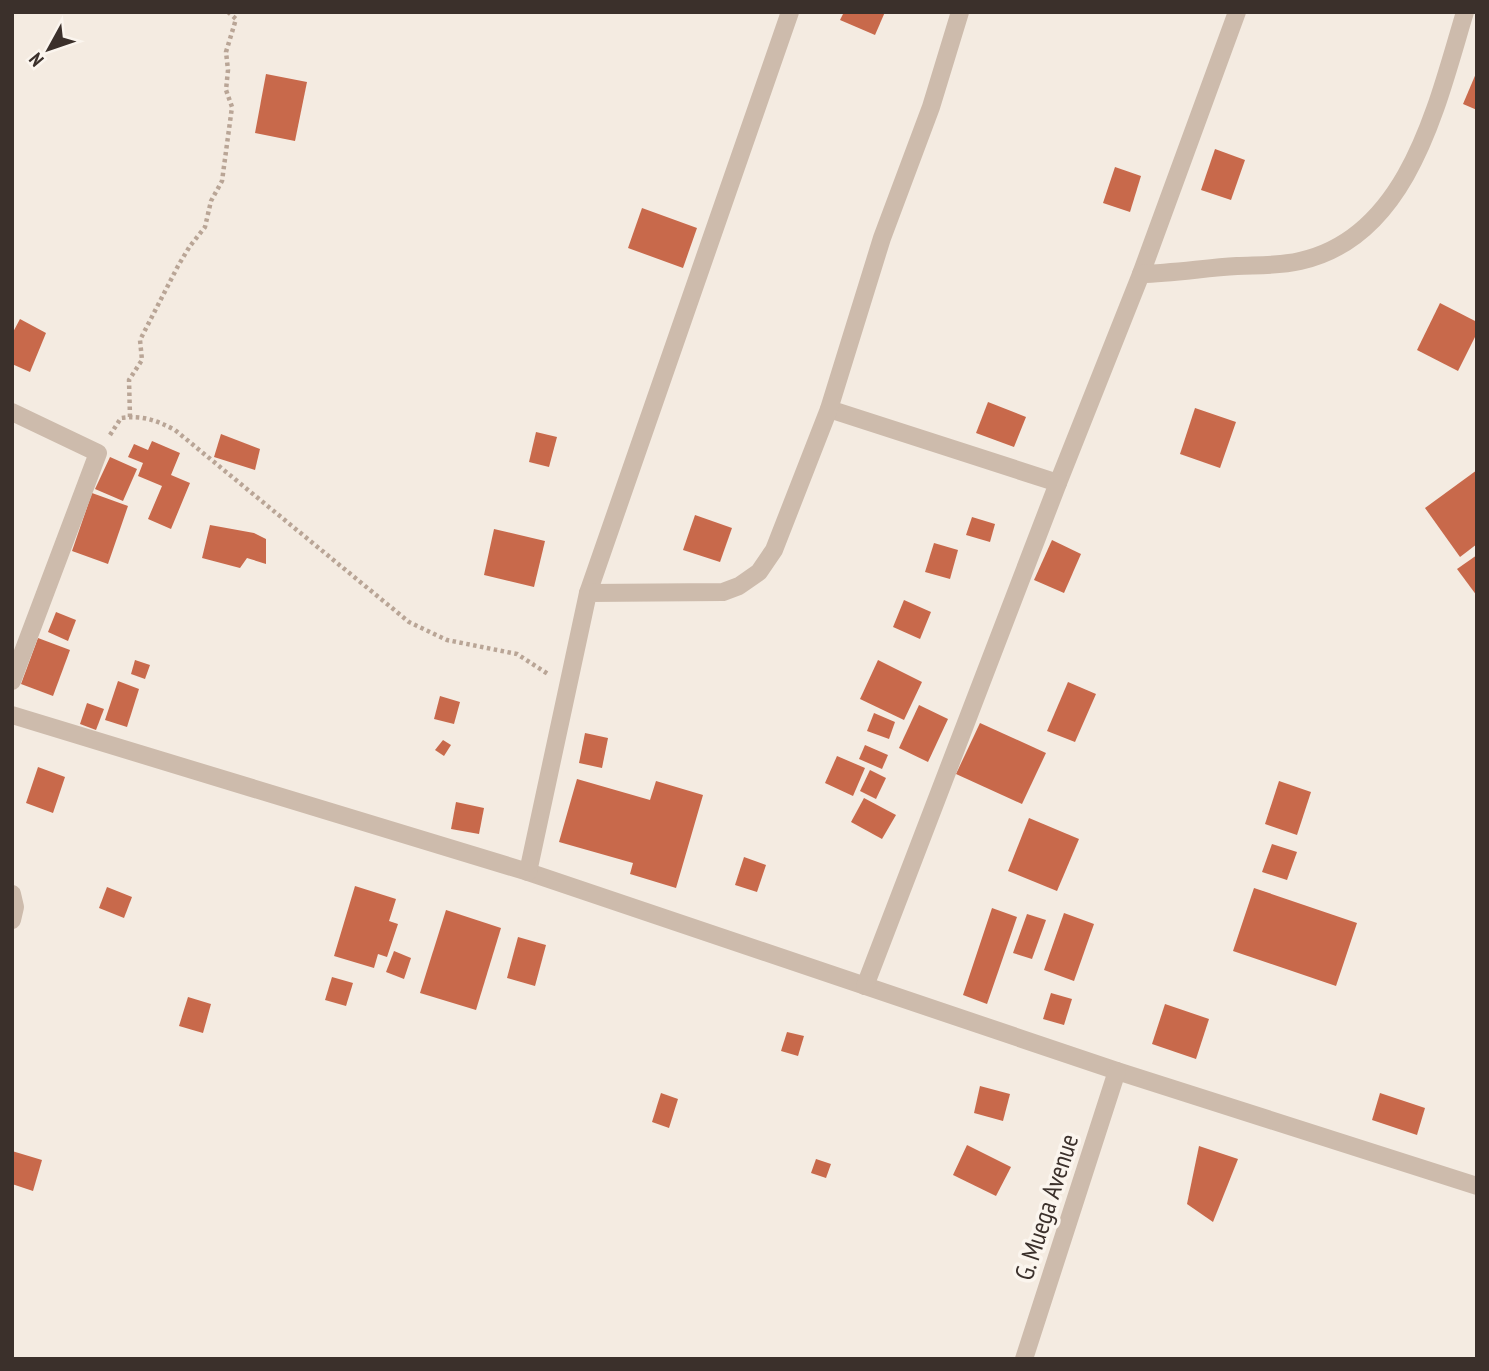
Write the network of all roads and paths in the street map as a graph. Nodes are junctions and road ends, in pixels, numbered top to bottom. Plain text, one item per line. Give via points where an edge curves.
1 (228, 12) edge
2 (790, 12) edge
3 (960, 12) edge
4 (1237, 12) edge
5 (1465, 12) edge
6 (1141, 274) junction
7 (829, 409) junction
8 (12, 412) edge
9 (130, 417) junction
10 (98, 453) junction
11 (1058, 483) junction
12 (588, 593) junction
13 (12, 681) edge
14 (568, 687) junction
15 (12, 715) edge
16 (528, 873) junction
17 (12, 894) edge
18 (12, 920) edge
19 (865, 986) junction
20 (1117, 1070) junction
21 (1477, 1186) edge
22 (1024, 1359) edge

1 - 9 path via 236,19 226,52 226,90 232,107 222,181 205,227 178,266 140,340 142,360 129,380
2 - 12 street
3 - 7 street
4 - 6 street
5 - 6 street via 1442,89 1409,171 1383,211 1359,233 1332,251 1301,261
6 - 11 street
7 - 11 street
7 - 12 street via 775,550 748,581 723,592
8 - 10 street
9 - 10 path via 121,418
9 - 14 path via 155,420 175,430 409,622 447,640 517,654
10 - 13 street
11 - 19 street
12 - 14 street
14 - 16 street
15 - 16 street
16 - 19 street
17 - 18 street
19 - 20 street
20 - 21 street
20 - 22 street, G. Muega Avenue

